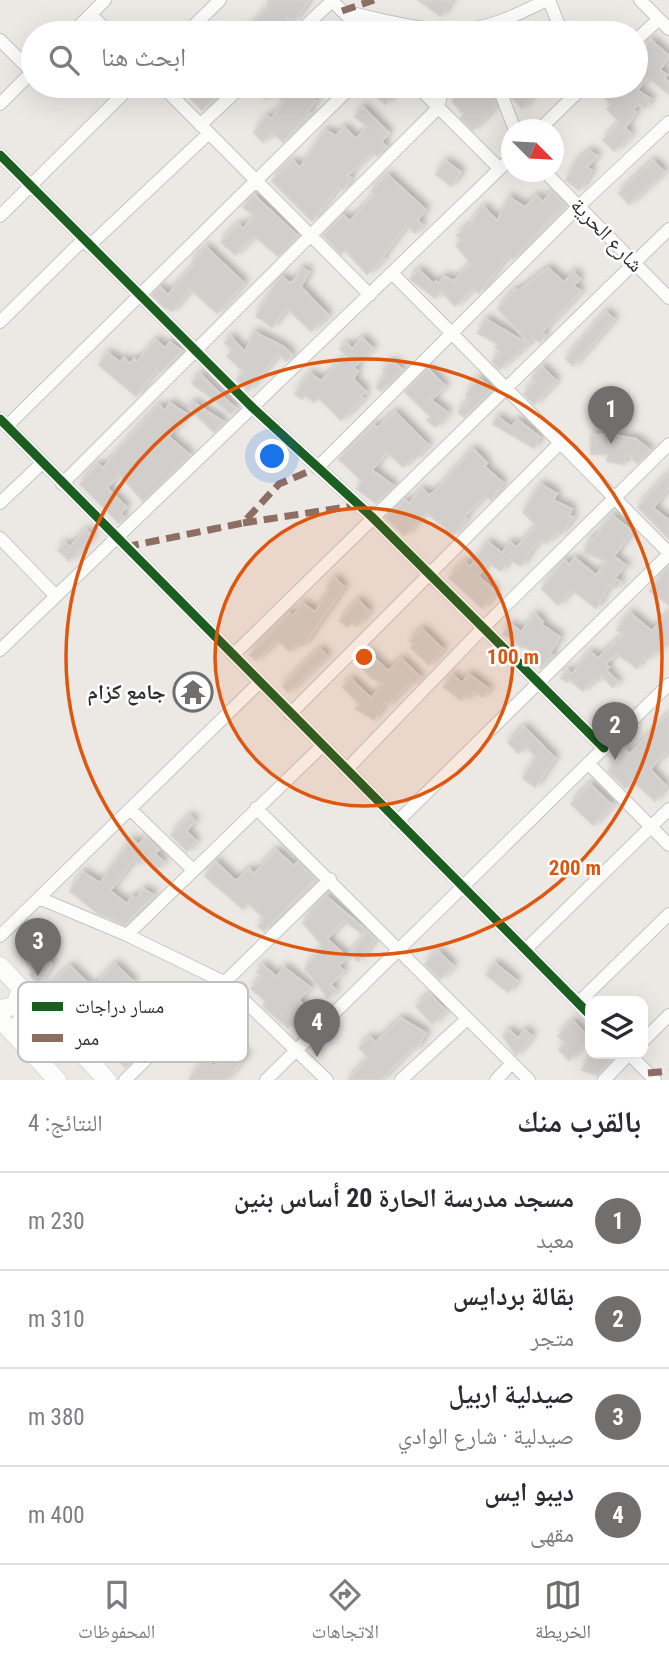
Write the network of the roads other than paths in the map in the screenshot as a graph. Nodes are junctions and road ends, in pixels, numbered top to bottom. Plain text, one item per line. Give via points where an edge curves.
1 (105, 0) edge
2 (220, 0) edge
3 (331, 0) edge
4 (353, 0) edge
5 (548, 0) edge
6 (640, 0) edge
7 (342, 10) junction
8 (91, 15) junction
9 (505, 19) joint
10 (659, 19) junction
11 (85, 21) edge
12 (97, 21) edge
13 (198, 21) edge
14 (310, 21) edge
15 (353, 21) edge
16 (391, 21) edge
17 (498, 21) edge
18 (557, 21) edge
19 (648, 29) edge
20 (669, 29) edge
21 (0, 40) edge
22 (21, 60) edge
23 (21, 83) edge
24 (119, 98) edge
25 (174, 98) edge
26 (231, 98) edge
27 (340, 98) edge
28 (428, 98) edge
29 (440, 98) edge
30 (503, 98) edge
31 (571, 98) edge
32 (0, 104) edge
33 (438, 108) junction
34 (511, 119) edge
35 (550, 119) edge
36 (669, 122) edge
37 (204, 129) junction
38 (0, 155) edge
39 (499, 168) joint
40 (257, 182) junction
41 (555, 182) edge
42 (30, 187) junction
43 (579, 206) junction
44 (0, 216) edge
45 (669, 229) edge
46 (312, 236) junction
47 (86, 243) junction
48 (634, 263) junction
49 (393, 274) junction
50 (139, 294) junction
51 (370, 295) junction
52 (669, 298) edge
53 (0, 322) edge
54 (451, 334) junction
55 (197, 352) junction
56 (504, 388) junction
57 (253, 408) junction
58 (4, 423) edge
59 (559, 444) junction
60 (669, 444) edge
61 (42, 463) junction
62 (317, 468) junction
63 (62, 484) junction
64 (614, 499) junction
65 (0, 503) edge
66 (372, 517) junction
67 (115, 536) junction
68 (0, 538) edge
69 (669, 553) edge
70 (430, 575) junction
71 (55, 595) junction
72 (483, 628) junction
73 (0, 650) edge
74 (233, 655) junction
75 (260, 682) junction
76 (539, 682) junction
77 (669, 684) edge
78 (290, 713) junction
79 (322, 746) junction
80 (604, 748) junction
81 (588, 763) junction
82 (346, 770) junction
83 (257, 808) junction
84 (130, 809) junction
85 (669, 809) edge
86 (397, 822) junction
87 (651, 827) junction
88 (669, 845) edge
89 (194, 870) junction
90 (330, 879) junction
91 (462, 886) junction
92 (39, 898) junction
93 (669, 914) edge
94 (127, 935) junction
95 (0, 936) edge
96 (399, 948) junction
97 (525, 950) junction
98 (0, 966) edge
99 (224, 982) edge
100 (227, 982) edge
101 (18, 986) edge
102 (18, 998) edge
103 (248, 1003) edge
104 (578, 1003) junction
105 (0, 1009) edge
106 (585, 1010) edge
107 (669, 1015) edge
108 (0, 1018) edge
109 (467, 1019) junction
110 (648, 1036) edge
111 (18, 1038) edge
112 (298, 1050) junction
113 (624, 1059) edge
114 (634, 1059) edge
115 (40, 1062) edge
116 (91, 1062) edge
117 (144, 1062) edge
118 (512, 1063) junction
119 (55, 1079) edge
120 (107, 1080) edge
121 (125, 1080) edge
122 (266, 1080) edge
123 (327, 1080) edge
124 (401, 1080) edge
125 (496, 1080) edge
126 (529, 1080) edge
127 (604, 1080) edge
128 (655, 1080) edge

1 - 8 street
2 - 13 street
3 - 7 street
3 - 14 street
4 - 7 street
5 - 9 street
5 - 18 street
6 - 10 street
7 - 15 street
7 - 16 street
8 - 11 street
8 - 12 street
9 - 17 street
10 - 19 street
10 - 20 street
21 - 22 street
23 - 32 street
24 - 42 street
25 - 37 street
26 - 37 street
27 - 40 street
28 - 33 street
29 - 33 street
30 - 34 street
31 - 35 street
33 - 39 street
33 - 46 street
36 - 43 street
37 - 40 street
37 - 47 street
38 - 42 street
39 - 49 street
40 - 46 street
40 - 50 street
41 - 43 street, شارع الحرية
42 - 44 street
42 - 47 street
43 - 48 street, شارع الحرية
43 - 54 street
45 - 48 street
46 - 51 street
46 - 55 street
47 - 50 street
47 - 53 street
48 - 52 street, شارع الحرية
48 - 56 street
49 - 51 street
49 - 54 street
50 - 55 street
50 - 58 street
51 - 57 street
54 - 56 street
54 - 62 street
55 - 57 street
55 - 63 street
56 - 59 street
56 - 66 street
57 - 62 street
57 - 67 street
58 - 61 street
59 - 64 street
59 - 70 street
60 - 64 street
61 - 63 street
61 - 65 street
62 - 66 street
63 - 67 street
64 - 69 street
64 - 72 street
66 - 70 street
66 - 74 street
67 - 71 street
67 - 74 street
68 - 71 street
69 - 76 street
70 - 72 street
70 - 78 street
71 - 73 street
72 - 76 street
72 - 82 street
74 - 75 street
75 - 78 street
75 - 84 street
76 - 80 street
76 - 86 street
77 - 80 street
78 - 79 street
79 - 82 street
79 - 83 street
80 - 81 street
81 - 87 street
81 - 91 street
82 - 86 street
83 - 89 street
83 - 90 street
84 - 89 street
84 - 92 street
85 - 87 street
86 - 91 street
87 - 88 street
87 - 97 street
89 - 94 street
90 - 96 street
90 - 100 street
91 - 96 street
91 - 97 street
92 - 94 street
92 - 95 street
93 - 104 street
94 - 99 street
96 - 109 street
96 - 112 street
97 - 104 street
98 - 101 main road
102 - 105 main road via 15,1006
103 - 112 street
104 - 106 street
107 - 110 street
108 - 111 main road
109 - 118 street
109 - 124 street
112 - 122 street
112 - 123 street
113 - 127 street
114 - 128 street
115 - 119 main road
116 - 120 main road
117 - 121 street
118 - 125 street
118 - 126 street

